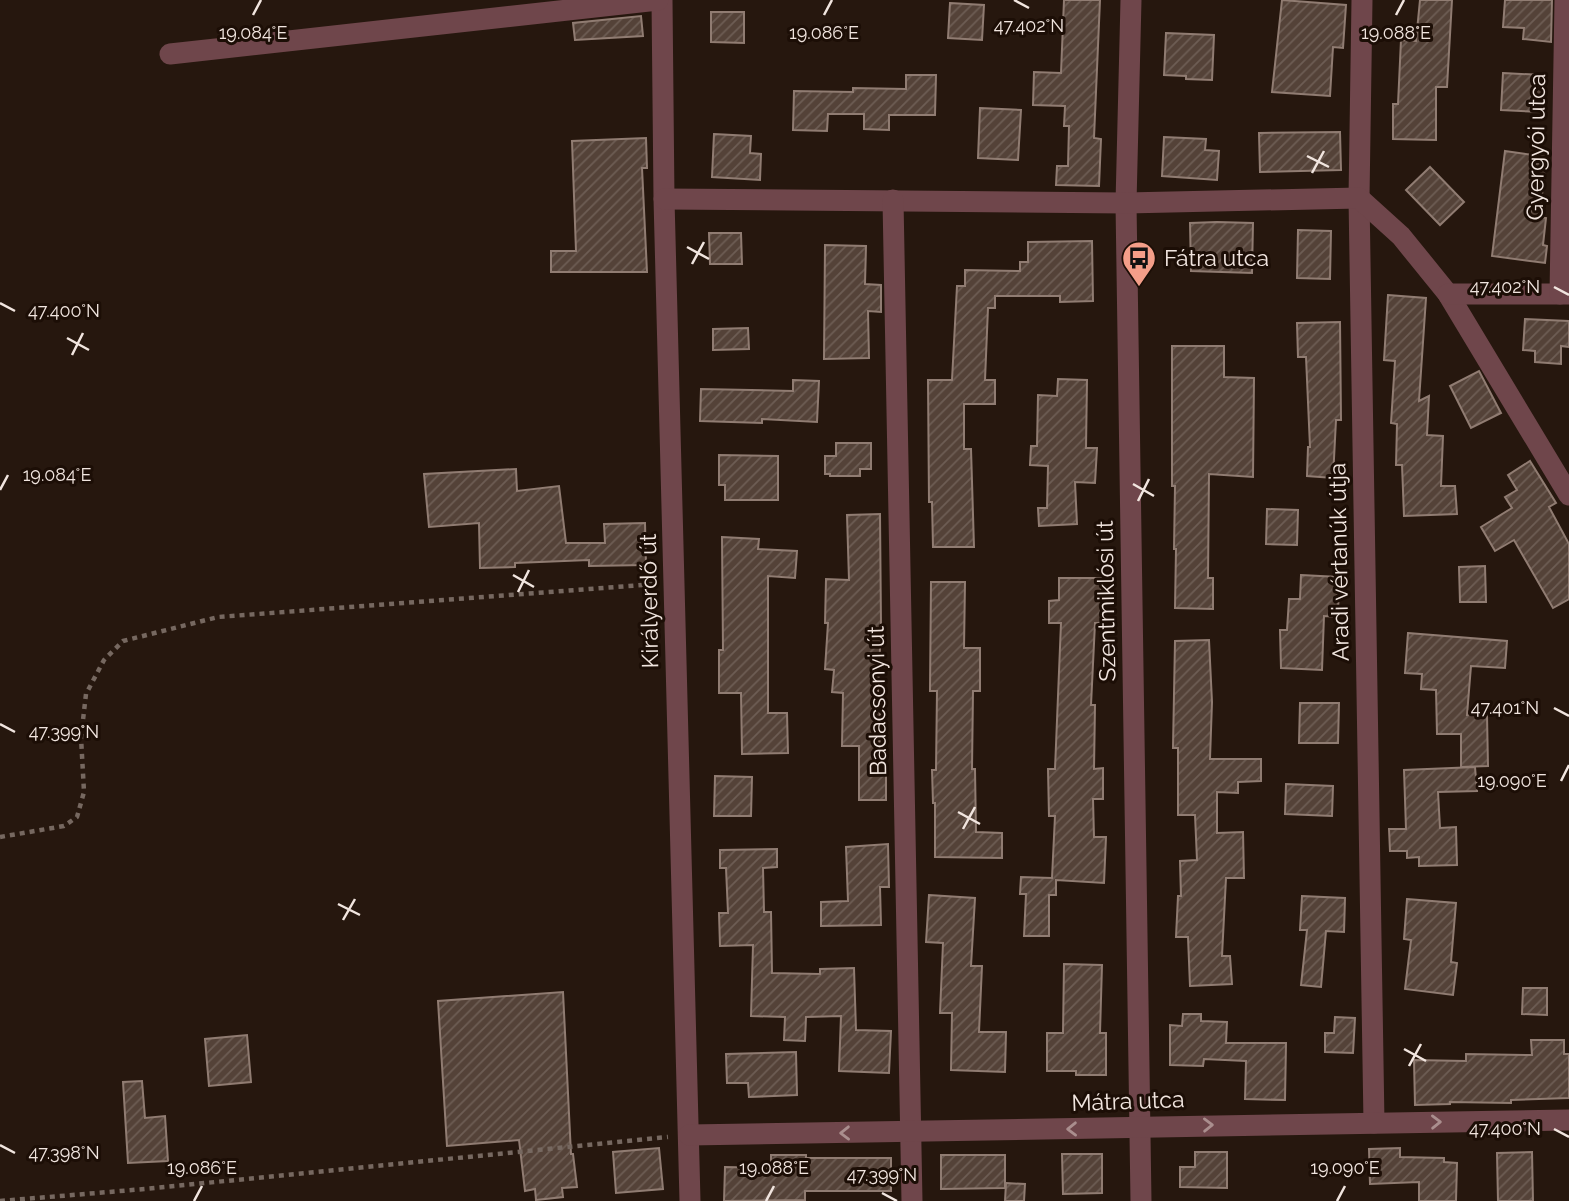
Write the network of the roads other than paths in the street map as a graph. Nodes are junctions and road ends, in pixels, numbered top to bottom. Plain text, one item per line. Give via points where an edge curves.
1 (660, 0) edge
2 (1131, 0) edge
3 (1362, 0) edge
4 (1565, 0) edge
5 (170, 54) dead end
6 (1359, 198) junction
7 (664, 199) junction
8 (893, 200) junction
9 (1126, 202) junction
10 (1448, 294) junction
11 (1564, 294) edge
12 (1569, 495) edge
13 (1569, 1120) edge
14 (1374, 1123) junction
15 (1140, 1126) junction
16 (912, 1132) junction
17 (689, 1135) junction
18 (690, 1201) edge
19 (912, 1201) edge
20 (1142, 1201) edge

1 - 5 street
1 - 7 street, Királyerdő út
2 - 9 street, Szentmiklósi út
3 - 6 street, Aradi vértanúk útja
4 - 11 street, Gyergyói utca
6 - 9 street
6 - 10 street via 1401,236
6 - 14 street, Aradi vértanúk útja
7 - 8 street
7 - 17 street, Királyerdő út
8 - 9 street
8 - 16 street, Badacsonyi út
9 - 15 street, Szentmiklósi út
10 - 11 street
10 - 12 street
14 -> 13 street, Mátra utca
15 -> 14 street, Mátra utca
15 -> 16 street, Mátra utca
15 - 20 street, Szentmiklósi út
16 -> 17 street, Mátra utca
16 - 19 street, Badacsonyi út
17 - 18 street, Királyerdő út

